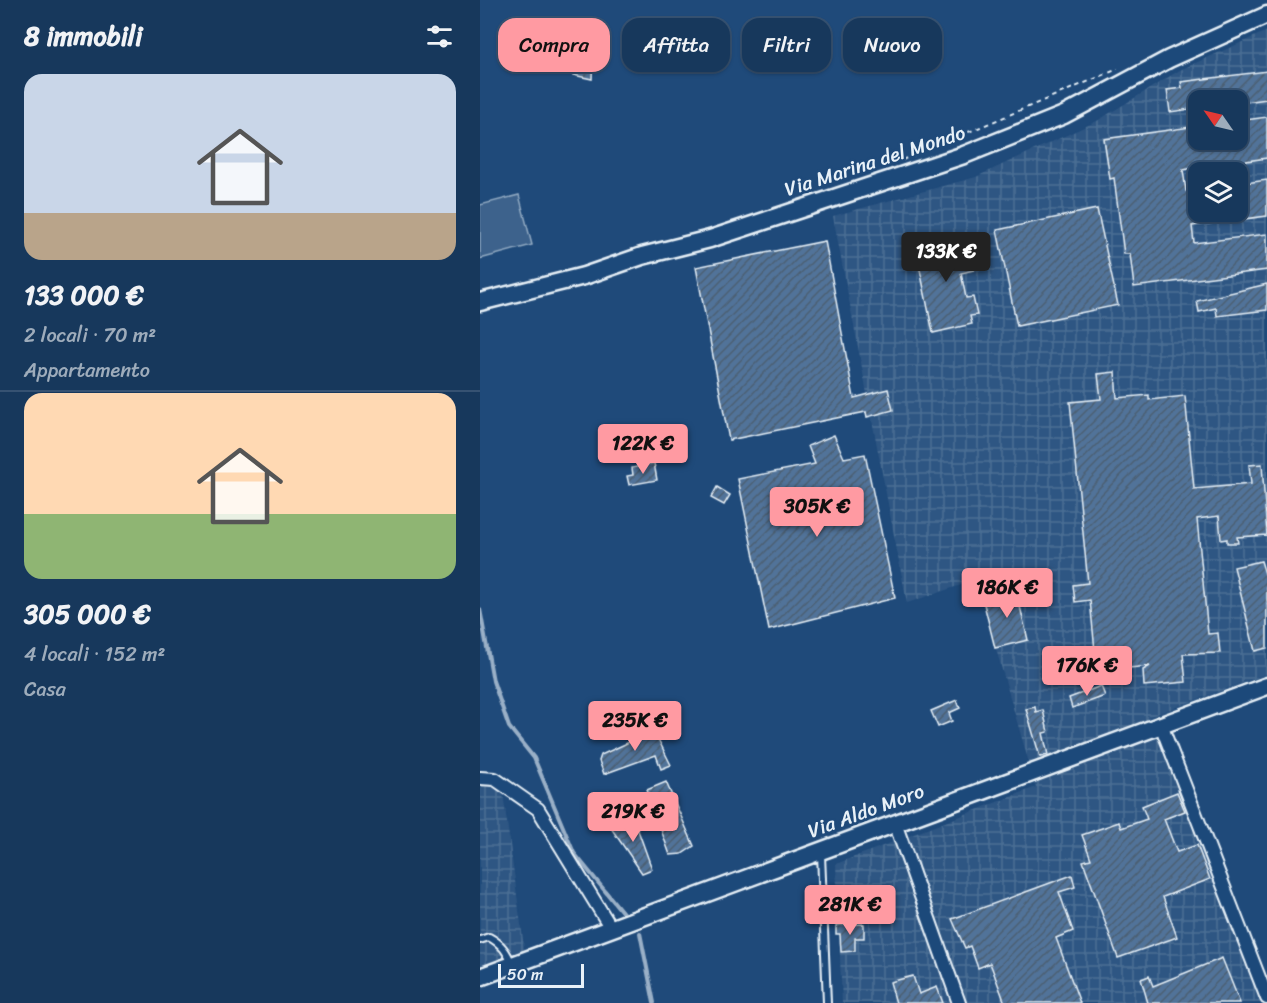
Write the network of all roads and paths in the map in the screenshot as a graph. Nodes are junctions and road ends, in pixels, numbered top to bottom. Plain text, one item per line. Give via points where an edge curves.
1 (1267, 15) edge
2 (1118, 69) dead end
3 (899, 161) dead end
4 (480, 302) edge
5 (1267, 686) edge
6 (1161, 725) junction
7 (480, 778) edge
8 (895, 823) junction
9 (821, 850) junction
10 (611, 928) junction
11 (480, 940) edge
12 (512, 965) junction
13 (480, 977) edge
14 (1267, 998) edge
15 (827, 1003) edge
16 (958, 1003) edge

1 - 4 main road, Via Marina del Mondo via 1169,59 1064,115 964,155 710,239
2 - 3 path
5 - 6 main road, Via Aldo Moro
6 - 8 main road, Via Aldo Moro
6 - 14 street
7 - 10 street via 495,779 538,809
8 - 9 main road, Via Aldo Moro
8 - 16 street
9 - 10 main road, Via Aldo Moro
9 - 15 lane
10 - 12 main road, Via Aldo Moro
11 - 12 lane via 497,941
12 - 13 main road, Via Aldo Moro

